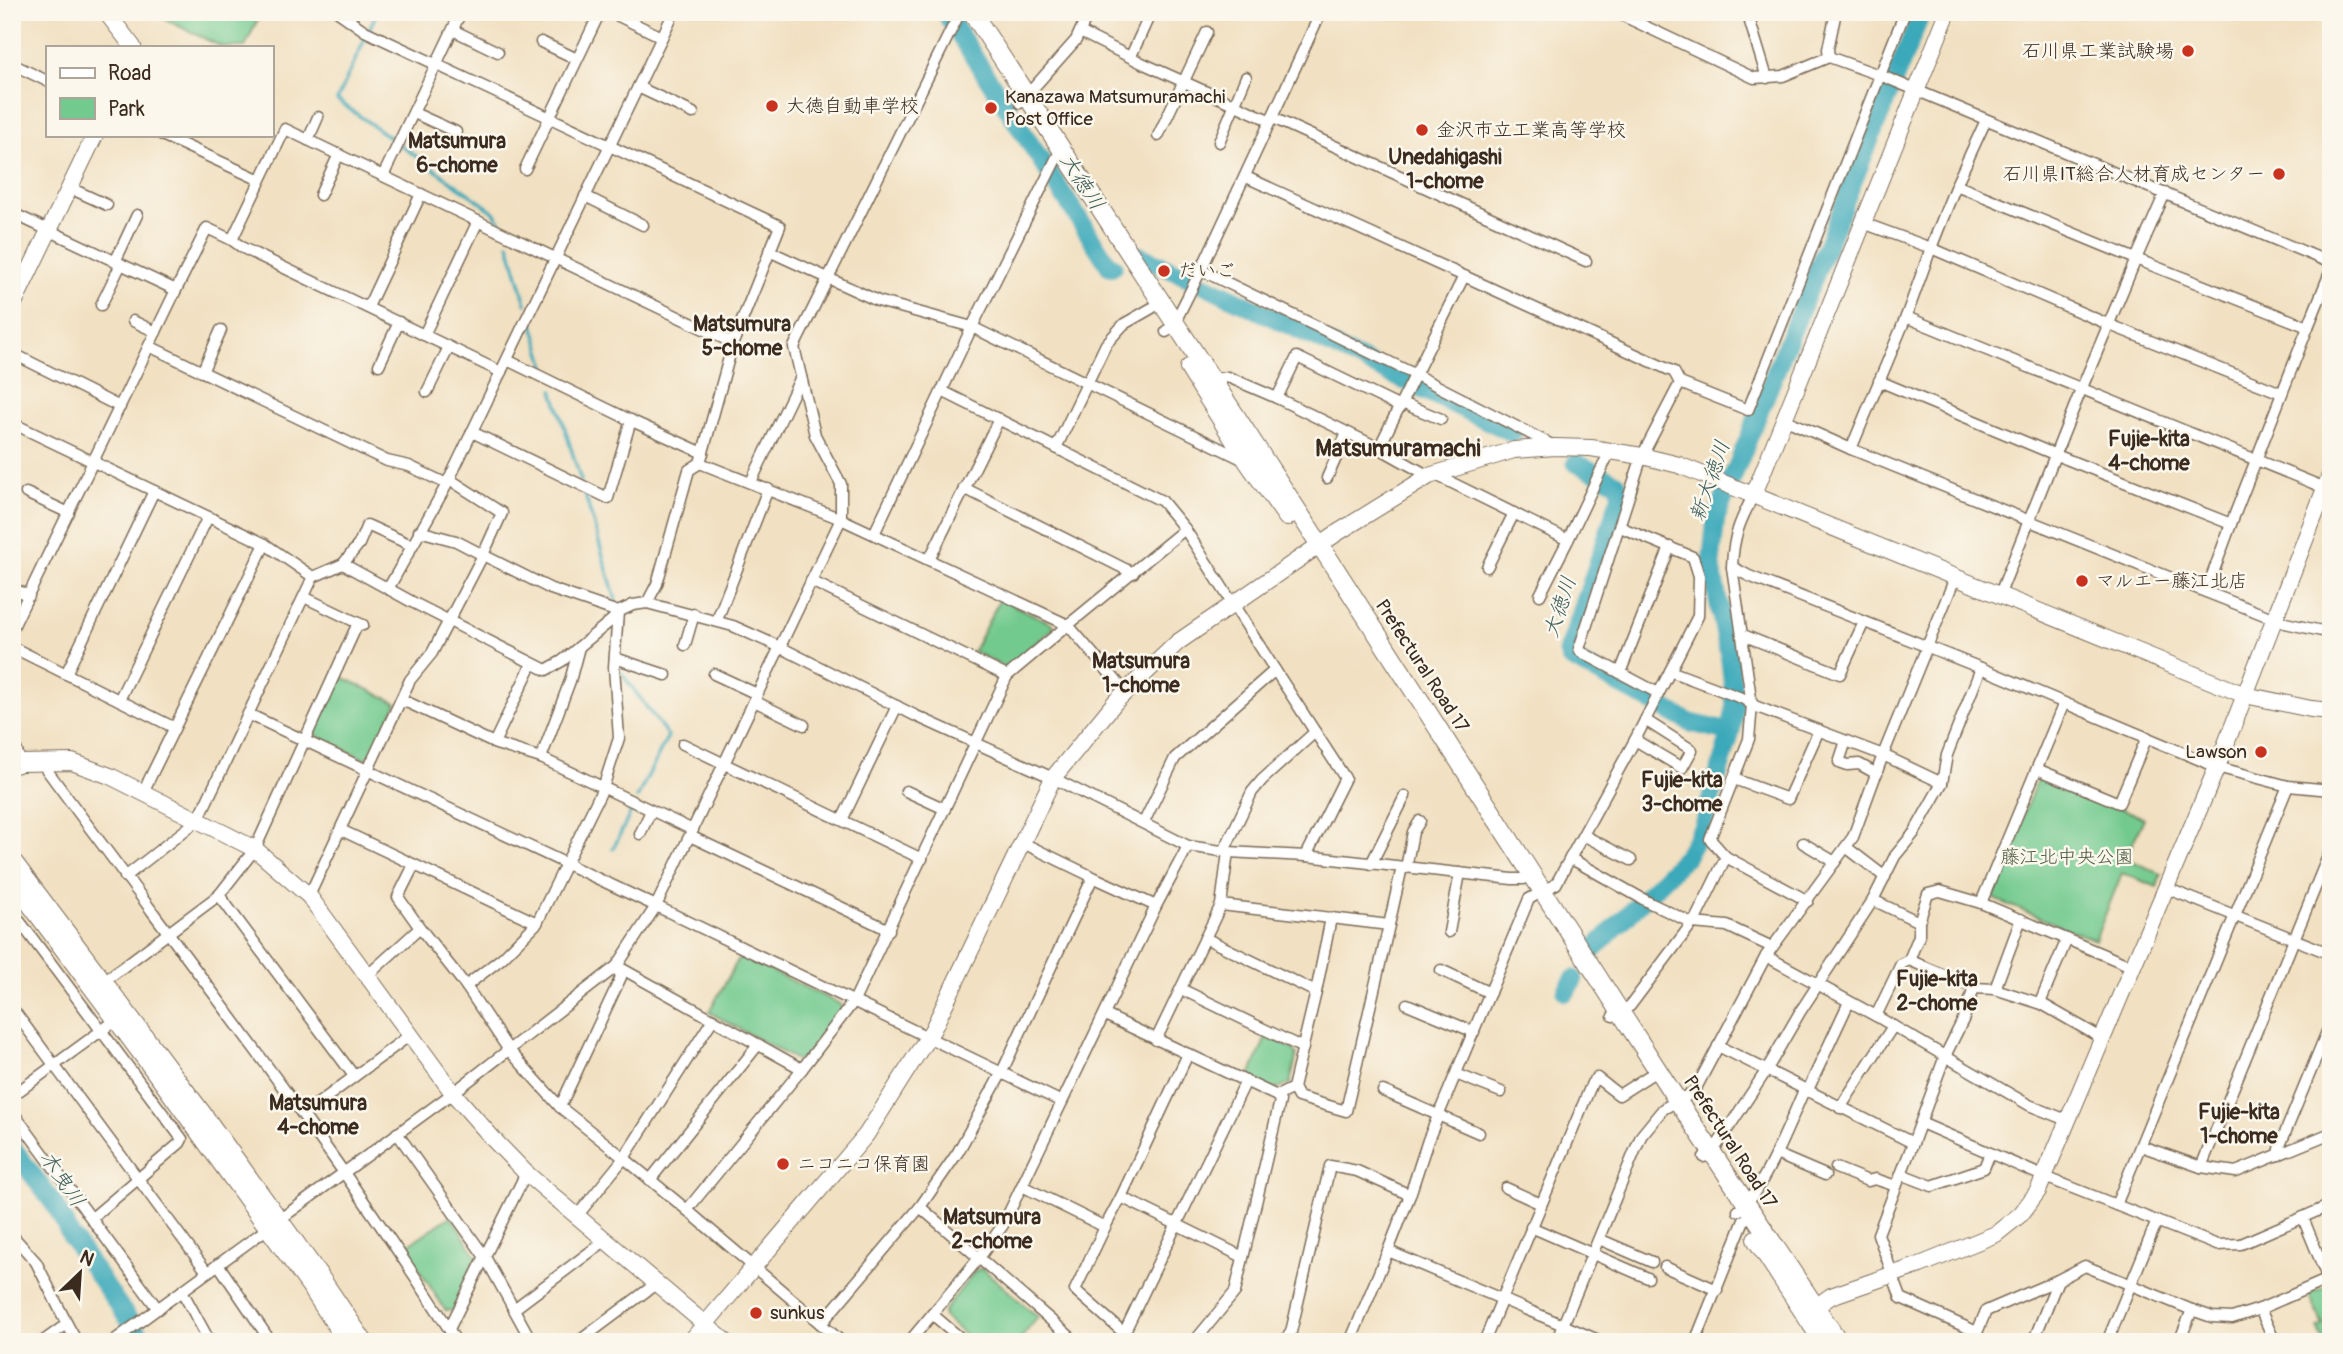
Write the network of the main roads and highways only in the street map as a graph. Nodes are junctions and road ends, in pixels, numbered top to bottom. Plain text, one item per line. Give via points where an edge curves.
1 (960, 17) edge
2 (1053, 163) junction
3 (1170, 328) junction
4 (1205, 382) junction
5 (1316, 549) junction
6 (1811, 1310) junction
7 (1823, 1342) edge
8 (1839, 1342) edge

1 - 2 main road, Prefectural Road 17 via 1023,100
2 - 3 main road, Prefectural Road 17
2 - 3 main road, Prefectural Road 17
3 - 4 main road, Prefectural Road 17
4 - 5 main road, Prefectural Road 17
4 - 5 main road, Prefectural Road 17 via 1248,462
5 - 6 main road, Prefectural Road 17 via 1743,1212
6 - 7 main road, Prefectural Road 17
6 - 8 main road, Prefectural Road 17

